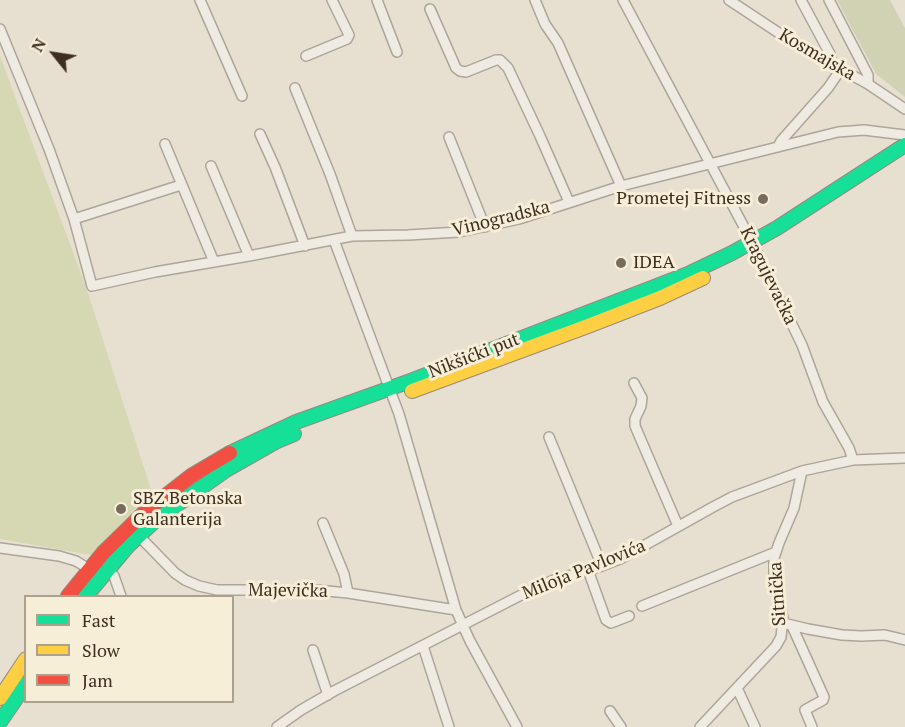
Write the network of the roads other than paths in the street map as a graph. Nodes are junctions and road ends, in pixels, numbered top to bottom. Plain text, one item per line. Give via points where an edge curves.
1 (200, 0) edge
2 (332, 0) edge
3 (377, 0) edge
4 (535, 0) edge
5 (623, 0) edge
6 (729, 0) edge
7 (801, 0) edge
8 (829, 0) edge
9 (430, 9) dead end
10 (0, 29) edge
11 (397, 52) dead end
12 (306, 56) dead end
13 (832, 64) junction
14 (841, 69) junction
15 (868, 84) junction
16 (295, 88) dead end
17 (242, 96) dead end
18 (905, 109) edge
19 (260, 134) dead end
20 (905, 135) edge
21 (449, 137) dead end
22 (165, 144) dead end
23 (905, 145) edge
24 (778, 147) junction
25 (905, 151) edge
26 (712, 164) junction
27 (211, 166) dead end
28 (181, 185) junction
29 (621, 186) junction
30 (569, 202) junction
31 (74, 219) junction
32 (484, 227) junction
33 (352, 236) junction
34 (334, 240) junction
35 (305, 246) junction
36 (754, 246) junction
37 (249, 256) junction
38 (214, 262) junction
39 (633, 383) dead end
40 (392, 393) junction
41 (549, 437) dead end
42 (905, 458) edge
43 (853, 460) junction
44 (802, 471) junction
45 (323, 523) dead end
46 (678, 526) junction
47 (139, 536) junction
48 (0, 548) edge
49 (776, 552) junction
50 (602, 566) junction
51 (89, 569) junction
52 (108, 570) junction
53 (588, 570) junction
54 (348, 594) junction
55 (70, 595) edge
56 (88, 595) edge
57 (120, 595) edge
58 (642, 606) dead end
59 (456, 610) junction
60 (629, 616) dead end
61 (788, 624) junction
62 (463, 625) junction
63 (905, 640) edge
64 (423, 646) junction
65 (313, 650) dead end
66 (24, 662) edge
67 (24, 687) edge
68 (737, 688) junction
69 (328, 695) junction
70 (0, 698) edge
71 (610, 711) dead end
72 (0, 722) edge
73 (278, 727) edge
74 (449, 727) edge
75 (518, 727) edge
76 (621, 727) edge
77 (700, 727) edge
78 (755, 727) edge
79 (812, 727) edge

1 - 17 street
2 - 12 street via 349,35
3 - 11 street
4 - 29 street
5 - 26 street, Kragujevačka
6 - 13 street, Kosmajska
7 - 13 street
8 - 15 street via 868,75
9 - 30 street via 456,68 466,72 500,60 508,68
10 - 31 street
13 - 14 street, Kosmajska
14 - 15 street, Kosmajska
14 - 24 street
15 - 18 street, Kosmajska
16 - 33 street
19 - 35 street
20 - 24 street, Vinogradska via 864,130 838,132
21 - 32 street
22 - 28 street
23 - 36 main road, Nikšićki put
24 - 26 street, Vinogradska
25 - 36 main road via 803,223
26 - 29 street, Vinogradska
26 - 36 street, Kragujevačka
27 - 37 street
28 - 31 street
28 - 38 street
29 - 30 street, Vinogradska
30 - 32 street, Vinogradska
31 - 38 street, Vinogradska via 92,286
32 - 33 street, Vinogradska via 431,234
33 - 34 street, Vinogradska
34 - 35 street, Vinogradska
34 - 40 street
35 - 37 street, Vinogradska
36 - 40 main road, Nikšićki put
36 - 43 street, Kragujevačka
37 - 38 street, Vinogradska
39 - 46 street via 642,398 635,426
40 - 47 main road via 278,441 226,470 195,489
40 - 51 main road, Nikšićki put via 284,427 209,465 146,511
40 - 59 street
41 - 50 street
42 - 43 street, Miloja Pavlovića
43 - 44 street, Miloja Pavlovića
44 - 46 street, Miloja Pavlovića via 732,497
44 - 49 street, Sitnička via 794,508
45 - 54 street
46 - 50 street, Miloja Pavlovića
47 - 52 main road
47 - 54 street, Majevička via 175,573 200,586 217,590 317,590
48 - 51 street via 59,556
49 - 58 street
49 - 61 street, Sitnička via 773,573
50 - 53 street, Miloja Pavlovića
51 - 55 main road, Nikšićki put
52 - 56 main road
52 - 57 street
53 - 60 street via 606,620 611,623
53 - 62 street, Miloja Pavlovića via 554,580
54 - 59 street, Majevička
59 - 62 street
61 - 63 street
61 - 68 street, Sitnička via 776,646
61 - 79 street via 824,697 805,710
62 - 64 street, Miloja Pavlovića
62 - 75 street
64 - 69 street, Miloja Pavlovića
64 - 74 street
65 - 69 street
66 - 70 main road
67 - 72 main road
68 - 77 street, Sitnička
68 - 78 street
69 - 73 street, Miloja Pavlovića
71 - 76 street

